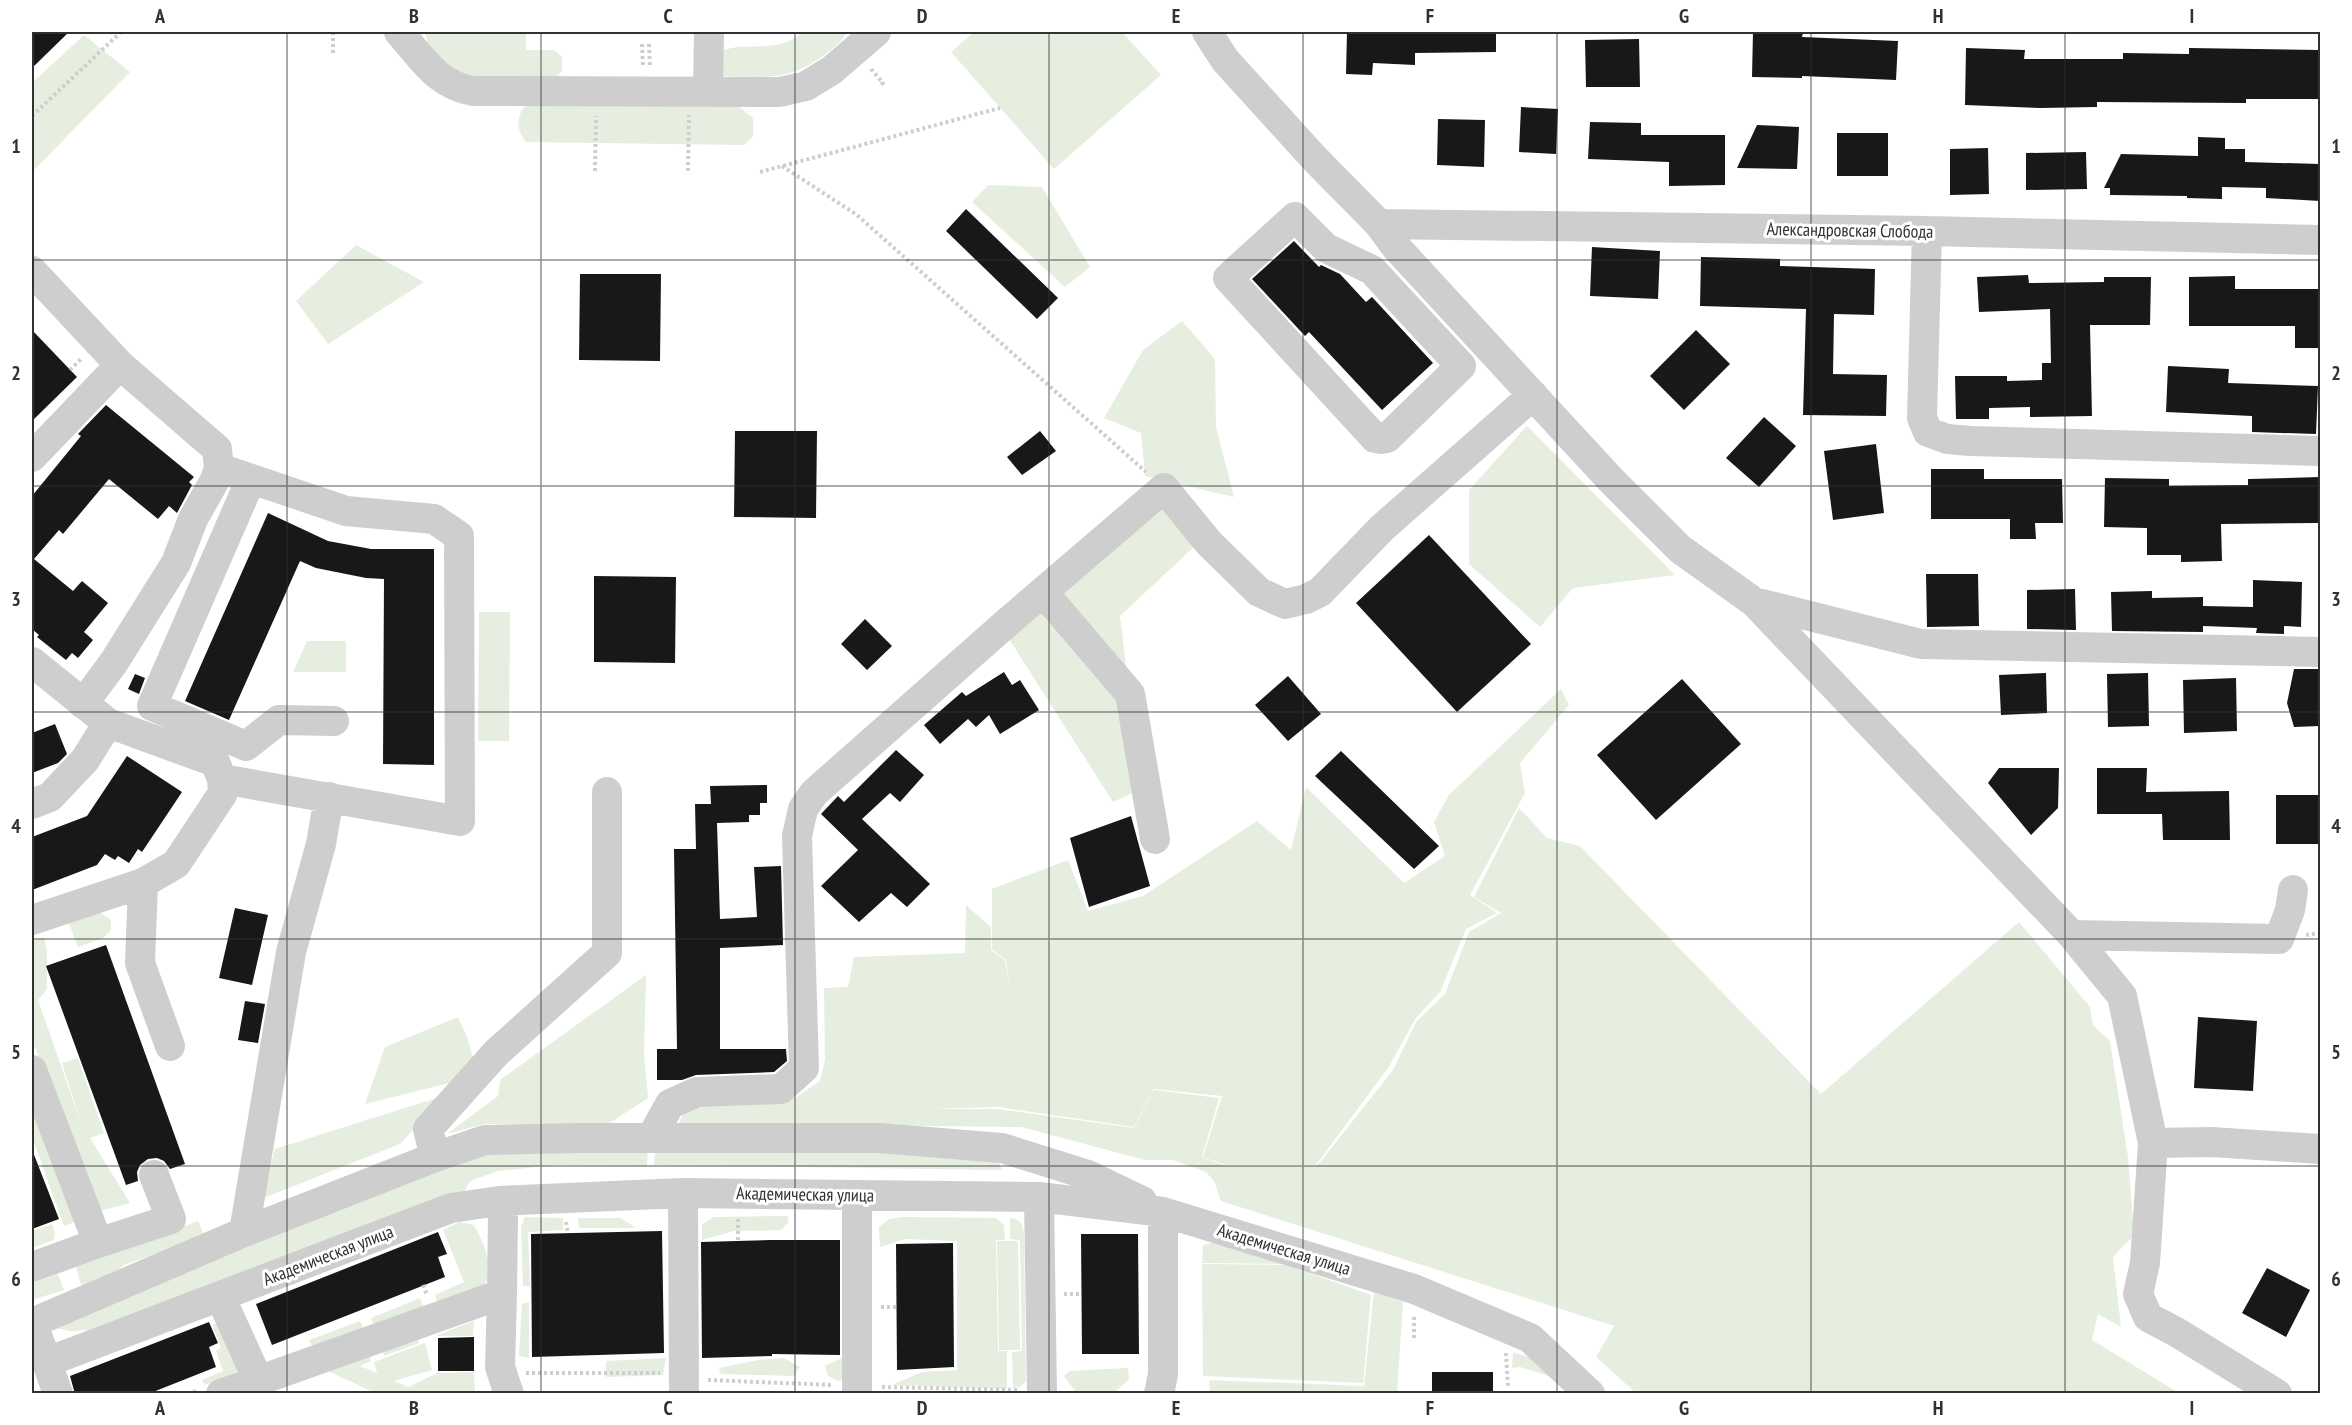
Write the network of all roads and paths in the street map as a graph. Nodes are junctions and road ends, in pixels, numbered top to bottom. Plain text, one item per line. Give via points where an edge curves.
1 (121, 32) edge
2 (333, 32) edge
3 (401, 32) edge
4 (709, 32) edge
5 (876, 32) edge
6 (1207, 32) edge
7 (333, 53) dead end
8 (596, 92) junction
9 (699, 92) junction
10 (1000, 108) dead end
11 (32, 116) edge
12 (782, 166) junction
13 (595, 171) dead end
14 (688, 171) dead end
15 (760, 172) dead end
16 (1927, 231) junction
17 (1388, 236) junction
18 (2320, 240) edge
19 (1372, 270) junction
20 (32, 271) edge
21 (120, 365) junction
22 (1533, 395) junction
23 (2320, 451) edge
24 (32, 457) edge
25 (219, 468) junction
26 (250, 479) junction
27 (1164, 488) junction
28 (1043, 592) junction
29 (1754, 602) junction
30 (2320, 652) edge
31 (32, 662) edge
32 (83, 704) junction
33 (334, 721) dead end
34 (108, 723) junction
35 (222, 779) junction
36 (607, 792) dead end
37 (329, 797) junction
38 (32, 804) edge
39 (1155, 839) dead end
40 (143, 883) junction
41 (2292, 890) dead end
42 (32, 920) edge
43 (2072, 935) junction
44 (170, 1046) dead end
45 (32, 1070) edge
46 (651, 1138) junction
47 (2153, 1143) junction
48 (2320, 1149) edge
49 (435, 1157) junction
50 (154, 1175) dead end
51 (683, 1193) junction
52 (857, 1195) junction
53 (1039, 1197) junction
54 (499, 1201) junction
55 (1163, 1212) junction
56 (738, 1215) dead end
57 (244, 1232) junction
58 (738, 1242) dead end
59 (98, 1243) junction
60 (32, 1267) edge
61 (502, 1294) junction
62 (220, 1296) junction
63 (32, 1323) edge
64 (1506, 1350) dead end
65 (47, 1362) junction
66 (258, 1380) junction
67 (505, 1380) edge
68 (684, 1383) edge
69 (1508, 1386) dead end
70 (857, 1390) edge
71 (1033, 1391) edge
72 (58, 1394) edge
73 (221, 1394) edge
74 (1159, 1394) edge
75 (1590, 1394) edge
76 (2277, 1394) edge

1 - 11 path
2 - 7 path
3 - 8 street via 442,81 457,88
4 - 9 street
5 - 9 street via 832,70 806,86 780,92
6 - 17 street via 1225,60
8 - 9 street
8 - 13 path
9 - 14 path
10 - 12 path
12 - 15 path
12 - 27 path via 857,215
16 - 17 street, Александровская Слобода
16 - 18 street, Александровская Слобода
16 - 23 street via 1922,418 1928,432 1970,441
17 - 19 street
17 - 22 street
19 - 19 street via 1326,248 1295,217 1228,278 1375,438 1381,439 1387,438 1461,366
20 - 21 street
21 - 24 street
21 - 25 street via 218,449
22 - 27 street via 1382,528 1320,592 1296,602 1285,604 1259,592 1209,543
22 - 29 street via 1680,549
25 - 26 street
25 - 32 street via 176,563 114,663
26 - 33 street via 152,706 246,746 279,720
26 - 37 street via 346,511 434,519 459,536 460,821
27 - 28 street
28 - 39 street via 1130,694
28 - 46 street via 814,793 803,809 797,836 804,1068 782,1089 696,1092 670,1104
29 - 30 street via 1921,644
29 - 43 street
31 - 32 street
32 - 34 street
34 - 35 street via 215,762
34 - 38 street via 78,768 50,797
35 - 37 street
35 - 40 street via 223,793 176,864
36 - 49 street via 607,953 495,1053 428,1129
37 - 57 street via 321,844 291,952
40 - 42 street
40 - 44 street via 140,963
41 - 43 street via 2290,910 2279,939
43 - 47 street via 2122,996
45 - 59 street
46 - 49 street via 485,1140
46 - 55 street via 879,1138 1002,1148 1088,1175
47 - 48 street via 2211,1142
47 - 76 street via 2145,1263 2138,1294 2148,1317
49 - 57 street
50 - 59 street via 171,1219
51 - 52 street, Академическая улица
51 - 54 street, Академическая улица
51 - 68 street
52 - 53 street, Академическая улица
52 - 70 street
53 - 55 street, Академическая улица
53 - 71 street
54 - 61 street via 503,1216
54 - 62 street, Академическая улица via 451,1208
55 - 74 street via 1163,1374
55 - 75 street, Академическая улица via 1414,1289 1530,1338
56 - 58 path
57 - 63 street
59 - 60 street
61 - 66 street
61 - 67 street
62 - 65 street, Академическая улица
62 - 66 street
63 - 65 street
64 - 69 path
65 - 72 street
66 - 73 street
67 - 68 path via 519,1366 523,1373
68 - 70 path via 714,1381
70 - 71 path

